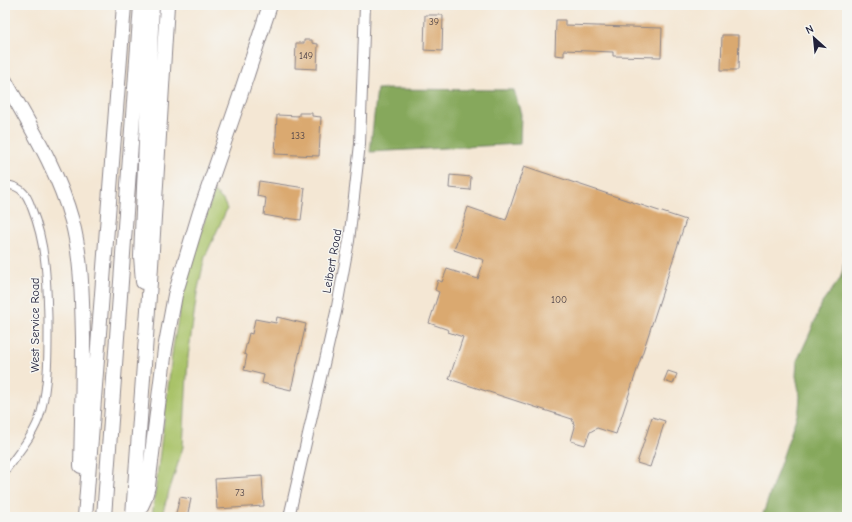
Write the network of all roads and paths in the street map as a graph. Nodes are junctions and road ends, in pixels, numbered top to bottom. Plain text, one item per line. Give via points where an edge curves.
1 (124, 5) edge
2 (141, 5) edge
3 (152, 5) edge
4 (167, 5) edge
5 (270, 5) edge
6 (365, 5) edge
7 (150, 46) junction
8 (5, 81) edge
9 (5, 185) edge
10 (148, 305) junction
11 (5, 471) edge
12 (85, 517) edge
13 (104, 517) edge
14 (113, 517) edge
15 (134, 517) edge
16 (289, 517) edge

1 - 12 highway
2 - 13 highway
3 - 7 highway
4 - 10 highway
5 - 15 highway via 179,281 165,349 148,486 144,500
6 - 16 street, Leibert Road via 360,138 349,241 336,312
7 - 10 highway via 141,256
7 - 14 highway via 145,73
8 - 12 highway via 62,190 74,231 82,296 80,488
9 - 11 street, West Service Road via 17,187 24,193 38,224 45,256 48,338 47,375 41,412 32,433
10 - 15 highway

